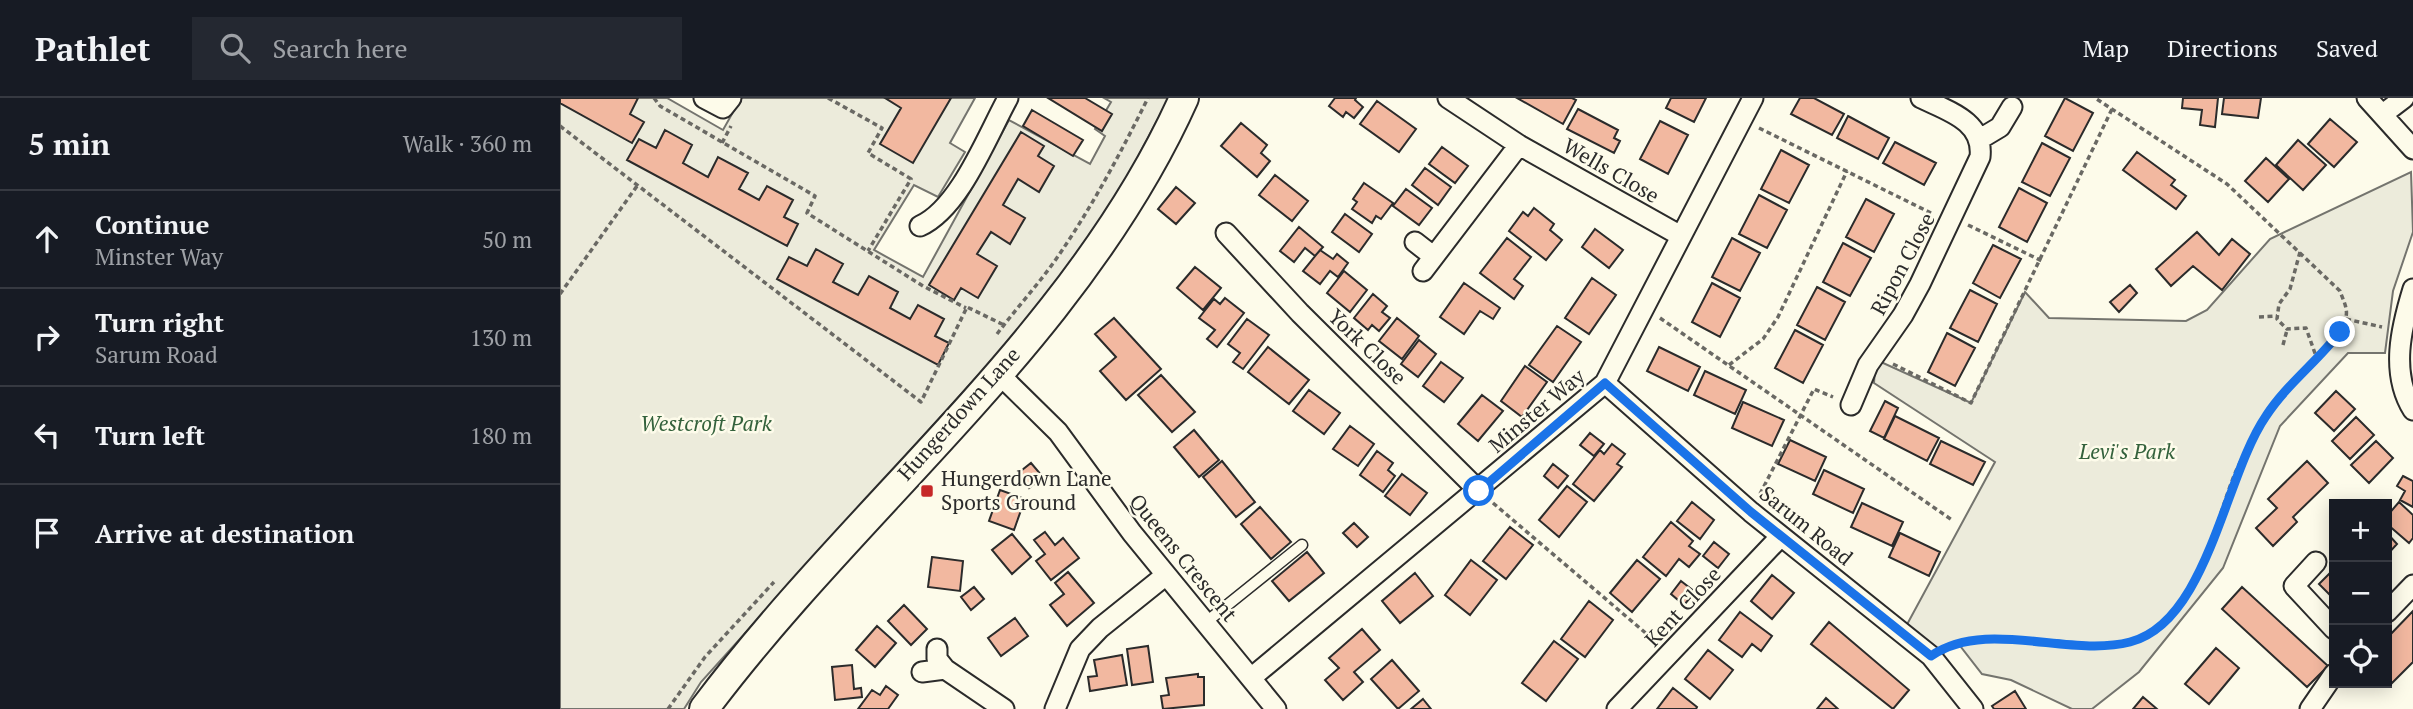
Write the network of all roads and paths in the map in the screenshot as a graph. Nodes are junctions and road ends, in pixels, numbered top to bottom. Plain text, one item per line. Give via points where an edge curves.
1 (654, 98) edge
2 (704, 98) edge
3 (731, 98) edge
4 (828, 98) edge
5 (1008, 98) edge
6 (1148, 98) edge
7 (1184, 98) edge
8 (1448, 98) edge
9 (1753, 98) edge
10 (1922, 98) edge
11 (2095, 98) edge
12 (2367, 98) edge
13 (2404, 98) edge
14 (2012, 107) dead end
15 (2112, 109) junction
16 (2383, 114) junction
17 (1742, 119) junction
18 (560, 126) edge
19 (1980, 139) junction
20 (1519, 145) junction
21 (2413, 149) edge
22 (1847, 171) junction
23 (637, 186) dead end
24 (1953, 220) junction
25 (920, 226) dead end
26 (1226, 233) dead end
27 (1254, 234) dead end
28 (1681, 236) junction
29 (1416, 242) dead end
30 (1240, 248) junction
31 (869, 251) junction
32 (2300, 252) junction
33 (2042, 261) junction
34 (2413, 289) edge
35 (560, 294) edge
36 (1644, 307) junction
37 (966, 308) junction
38 (2277, 316) junction
39 (2259, 317) dead end
40 (2346, 319) junction
41 (1004, 325) junction
42 (2287, 329) junction
43 (2402, 332) junction
44 (996, 336) dead end
45 (2283, 345) dead end
46 (1875, 355) junction
47 (2317, 359) junction
48 (1729, 365) junction
49 (998, 373) junction
50 (1605, 383) junction
51 (1851, 405) joint
52 (2413, 410) edge
53 (1799, 416) junction
54 (1479, 491) junction
55 (1751, 512) junction
56 (1952, 520) dead end
57 (1781, 536) junction
58 (1302, 545) dead end
59 (2316, 562) dead end
60 (1166, 575) junction
61 (775, 580) dead end
62 (2413, 585) edge
63 (2392, 607) edge
64 (1205, 623) junction
65 (2330, 625) edge
66 (937, 649) dead end
67 (1670, 654) junction
68 (1931, 656) junction
69 (944, 669) junction
70 (922, 672) dead end
71 (1251, 678) junction
72 (2329, 681) edge
73 (1966, 707) edge
74 (668, 709) edge
75 (704, 709) edge
76 (1004, 709) edge
77 (1055, 709) edge
78 (1276, 709) edge
79 (1617, 709) edge
80 (2310, 709) edge

1 - 31 path via 660,106 815,196 807,213
2 - 3 street via 723,108
4 - 31 path via 882,128 868,153 911,179
5 - 25 street via 947,206
6 - 41 path via 1079,223
7 - 49 main road, Hungerdown Lane via 1141,184 1103,241
8 - 20 street, Wells Close
9 - 17 street, Minster Way
10 - 19 street via 1970,124
11 - 15 path
12 - 16 street
13 - 16 street
14 - 19 street via 2000,127
15 - 32 path via 2227,184
15 - 33 path
16 - 21 street
17 - 22 path
17 - 28 street, Minster Way
18 - 37 path via 921,402
19 - 24 street, Ripon Close via 1979,164
20 - 28 street, Wells Close
20 - 29 street via 1428,264
22 - 24 path
22 - 48 path via 1778,317 1763,339
23 - 35 path
24 - 33 path
24 - 46 street, Ripon Close via 1903,315
26 - 30 street, York Close
27 - 30 street
28 - 36 street, Minster Way
30 - 54 street, York Close
31 - 37 path
32 - 38 path
32 - 40 path via 2340,292
33 - 46 path via 1971,403
34 - 43 street
36 - 48 path
36 - 50 street, Minster Way
37 - 41 path
38 - 39 path
38 - 42 path
40 - 43 path
40 - 47 path
41 - 44 path
42 - 45 path
42 - 47 path via 2306,328
43 - 52 street via 2400,380
46 - 51 street, Ripon Close
47 - 68 path via 2265,416 2236,471 2205,559 2187,596 2166,622 2132,642 2099,646 1971,641 1944,647
48 - 53 path
49 - 60 street, Queens Crescent via 1058,432
49 - 75 main road, Hungerdown Lane via 803,587
50 - 54 street, Minster Way
50 - 55 street, Sarum Road
51 - 53 path via 1814,389
53 - 55 path
53 - 56 path
54 - 67 path
54 - 71 street, Minster Way
55 - 57 street, Sarum Road
57 - 67 street, Kent Close
57 - 68 street, Sarum Road
58 - 64 lane
59 - 65 street via 2294,586
60 - 64 street, Queens Crescent
60 - 77 street via 1080,649
61 - 74 path via 705,657
62 - 63 street
64 - 71 street, Queens Crescent
66 - 69 street
67 - 79 street, Kent Close
68 - 73 street, Sarum Road
69 - 70 street
69 - 76 street
71 - 78 street, Queens Crescent
72 - 80 street

